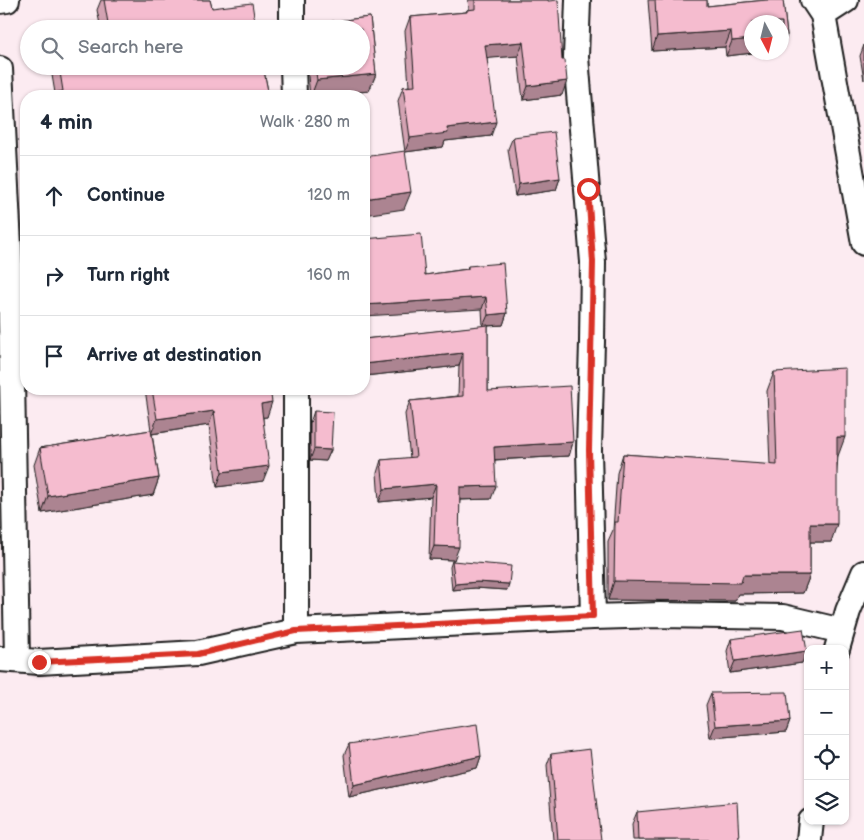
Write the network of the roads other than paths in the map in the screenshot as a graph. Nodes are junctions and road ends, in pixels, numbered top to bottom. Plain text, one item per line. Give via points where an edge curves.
1 (7, 0) edge
2 (292, 0) edge
3 (578, 0) edge
4 (846, 0) edge
5 (0, 1) edge
6 (818, 7) edge
7 (292, 20) edge
8 (0, 69) edge
9 (293, 75) edge
10 (294, 90) edge
11 (864, 243) edge
12 (296, 395) edge
13 (864, 572) edge
14 (593, 616) junction
15 (296, 631) junction
16 (840, 640) edge
17 (8, 659) edge
18 (811, 825) edge
19 (809, 840) edge

1 - 5 street
2 - 7 street
3 - 14 street via 576,57 593,262 589,450
4 - 6 street
6 - 11 street
8 - 17 street via 10,265
9 - 10 street
12 - 15 street
13 - 16 street
14 - 15 street
14 - 16 street via 783,617
15 - 17 street via 198,654 39,662
18 - 19 street

